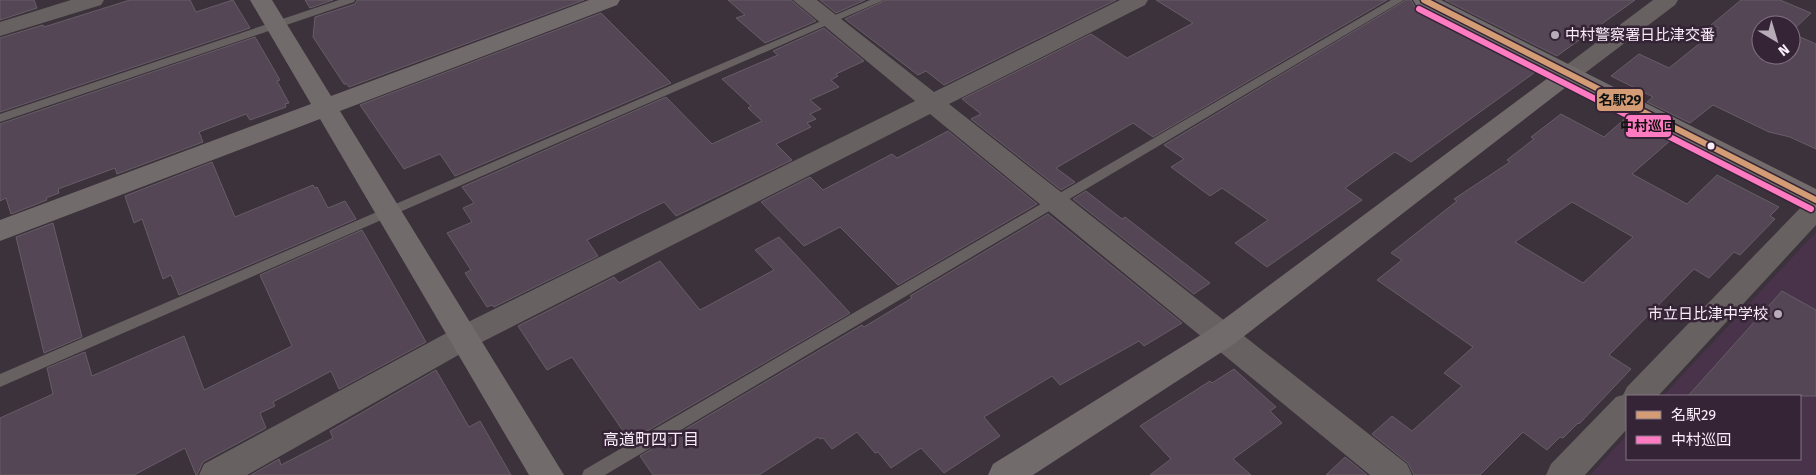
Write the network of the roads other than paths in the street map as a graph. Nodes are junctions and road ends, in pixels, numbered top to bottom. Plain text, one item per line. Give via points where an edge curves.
1 (94, 0) edge
2 (261, 0) edge
3 (350, 0) edge
4 (609, 0) edge
5 (804, 0) edge
6 (878, 0) edge
7 (1138, 0) edge
8 (1399, 0) edge
9 (1424, 0) edge
10 (1667, 0) edge
11 (830, 21) junction
12 (276, 25) junction
13 (0, 29) edge
14 (1569, 74) junction
15 (933, 102) junction
16 (326, 107) junction
17 (0, 118) edge
18 (1816, 200) edge
19 (1057, 202) junction
20 (1816, 208) edge
21 (390, 212) junction
22 (0, 231) edge
23 (1224, 336) junction
24 (465, 337) junction
25 (0, 381) edge
26 (1639, 395) edge
27 (1626, 408) edge
28 (216, 475) edge
29 (547, 475) edge
30 (590, 475) edge
31 (1005, 475) edge
32 (1395, 475) edge
33 (1563, 475) edge

1 - 13 street
2 - 12 street
3 - 12 lane
4 - 16 street
5 - 11 street
6 - 11 lane
7 - 15 street
8 - 19 lane
9 - 14 street
10 - 14 street
11 - 15 street
11 - 21 lane
12 - 16 street
12 - 17 lane
14 - 18 street
14 - 23 street
15 - 19 street
15 - 24 street
16 - 21 street
16 - 22 street
19 - 23 street
19 - 30 lane
20 - 26 street
21 - 24 street
21 - 25 lane
23 - 31 street
23 - 32 street
24 - 28 street
24 - 29 street
27 - 33 street

